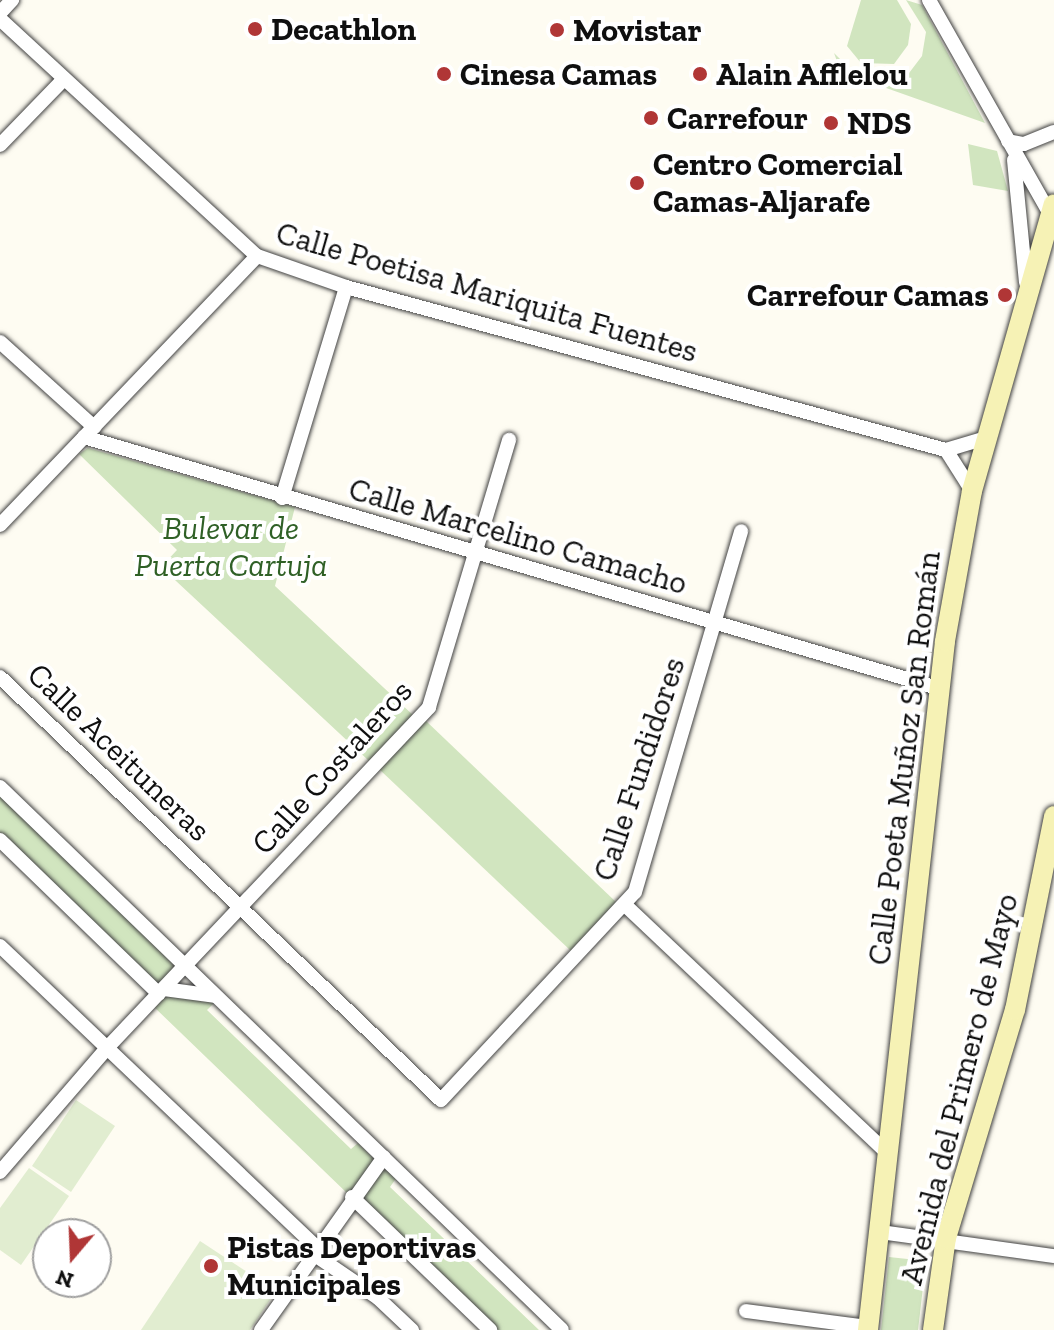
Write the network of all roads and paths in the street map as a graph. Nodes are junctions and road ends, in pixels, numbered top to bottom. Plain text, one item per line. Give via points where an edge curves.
1 (12, 0) edge
2 (929, 0) edge
3 (0, 13) edge
4 (0, 19) edge
5 (63, 80) junction
6 (1054, 132) edge
7 (0, 145) edge
8 (1011, 146) junction
9 (1053, 213) edge
10 (257, 256) junction
11 (346, 287) junction
12 (1026, 301) junction
13 (0, 342) edge
14 (89, 432) junction
15 (986, 438) junction
16 (509, 440) dead end
17 (946, 450) junction
18 (972, 491) junction
19 (282, 498) junction
20 (3, 515) edge
21 (741, 531) dead end
22 (476, 554) junction
23 (714, 621) junction
24 (0, 677) edge
25 (938, 688) junction
26 (0, 787) edge
27 (1054, 816) edge
28 (0, 840) edge
29 (625, 905) junction
30 (241, 908) junction
31 (0, 946) edge
32 (187, 965) junction
33 (161, 991) junction
34 (219, 997) junction
35 (107, 1048) junction
36 (441, 1100) joint
37 (888, 1154) junction
38 (384, 1157) junction
39 (0, 1172) edge
40 (352, 1197) junction
41 (880, 1232) junction
42 (946, 1238) junction
43 (314, 1250) junction
44 (1054, 1256) edge
45 (746, 1311) dead end
46 (868, 1328) edge
47 (261, 1330) edge
48 (412, 1330) edge
49 (490, 1330) edge
50 (562, 1330) edge
51 (933, 1330) edge

1 - 3 street
2 - 8 street
4 - 5 street, Calle Poetisa Mariquita Fuentes
5 - 7 street
5 - 10 street, Calle Poetisa Mariquita Fuentes
6 - 8 street
8 - 9 street
8 - 12 street via 1026,235
9 - 12 main road, Calle Poeta Muñoz San Román
10 - 11 street, Calle Poetisa Mariquita Fuentes
10 - 14 street
11 - 17 street, Calle Poetisa Mariquita Fuentes
11 - 19 street
12 - 15 main road, Calle Poeta Muñoz San Román
13 - 14 street, Calle Marcelino Camacho
14 - 19 street, Calle Marcelino Camacho
14 - 20 street
15 - 17 street
15 - 18 main road, Calle Poeta Muñoz San Román
16 - 22 street, Calle Costaleros
17 - 18 street
18 - 25 main road, Calle Poeta Muñoz San Román
19 - 22 street, Calle Marcelino Camacho
21 - 23 street, Calle Fundidores
22 - 23 street, Calle Marcelino Camacho
22 - 30 street, Calle Costaleros via 429,707
23 - 25 street, Calle Marcelino Camacho
23 - 29 street, Calle Fundidores via 640,880
24 - 30 street, Calle Aceituneras
25 - 37 main road, Calle Poeta Muñoz San Román
26 - 32 street
27 - 42 main road, Avenida del Primero de Mayo via 1015,1010
28 - 33 street
29 - 36 street, Calle Fundidores
29 - 37 street
30 - 32 street, Calle Costaleros
30 - 36 street, Calle Aceituneras
31 - 35 street
32 - 33 street, Calle Costaleros
32 - 34 street
33 - 34 street
33 - 35 street, Calle Costaleros
34 - 38 street
35 - 39 street, Calle Costaleros
35 - 43 street
37 - 41 main road, Calle Poeta Muñoz San Román
38 - 40 street
38 - 50 street
40 - 43 street
40 - 49 street
41 - 42 street
41 - 46 main road, Calle Poeta Muñoz San Román
42 - 44 street
42 - 51 main road, Avenida del Primero de Mayo
43 - 47 street
43 - 48 street
45 - 46 street

